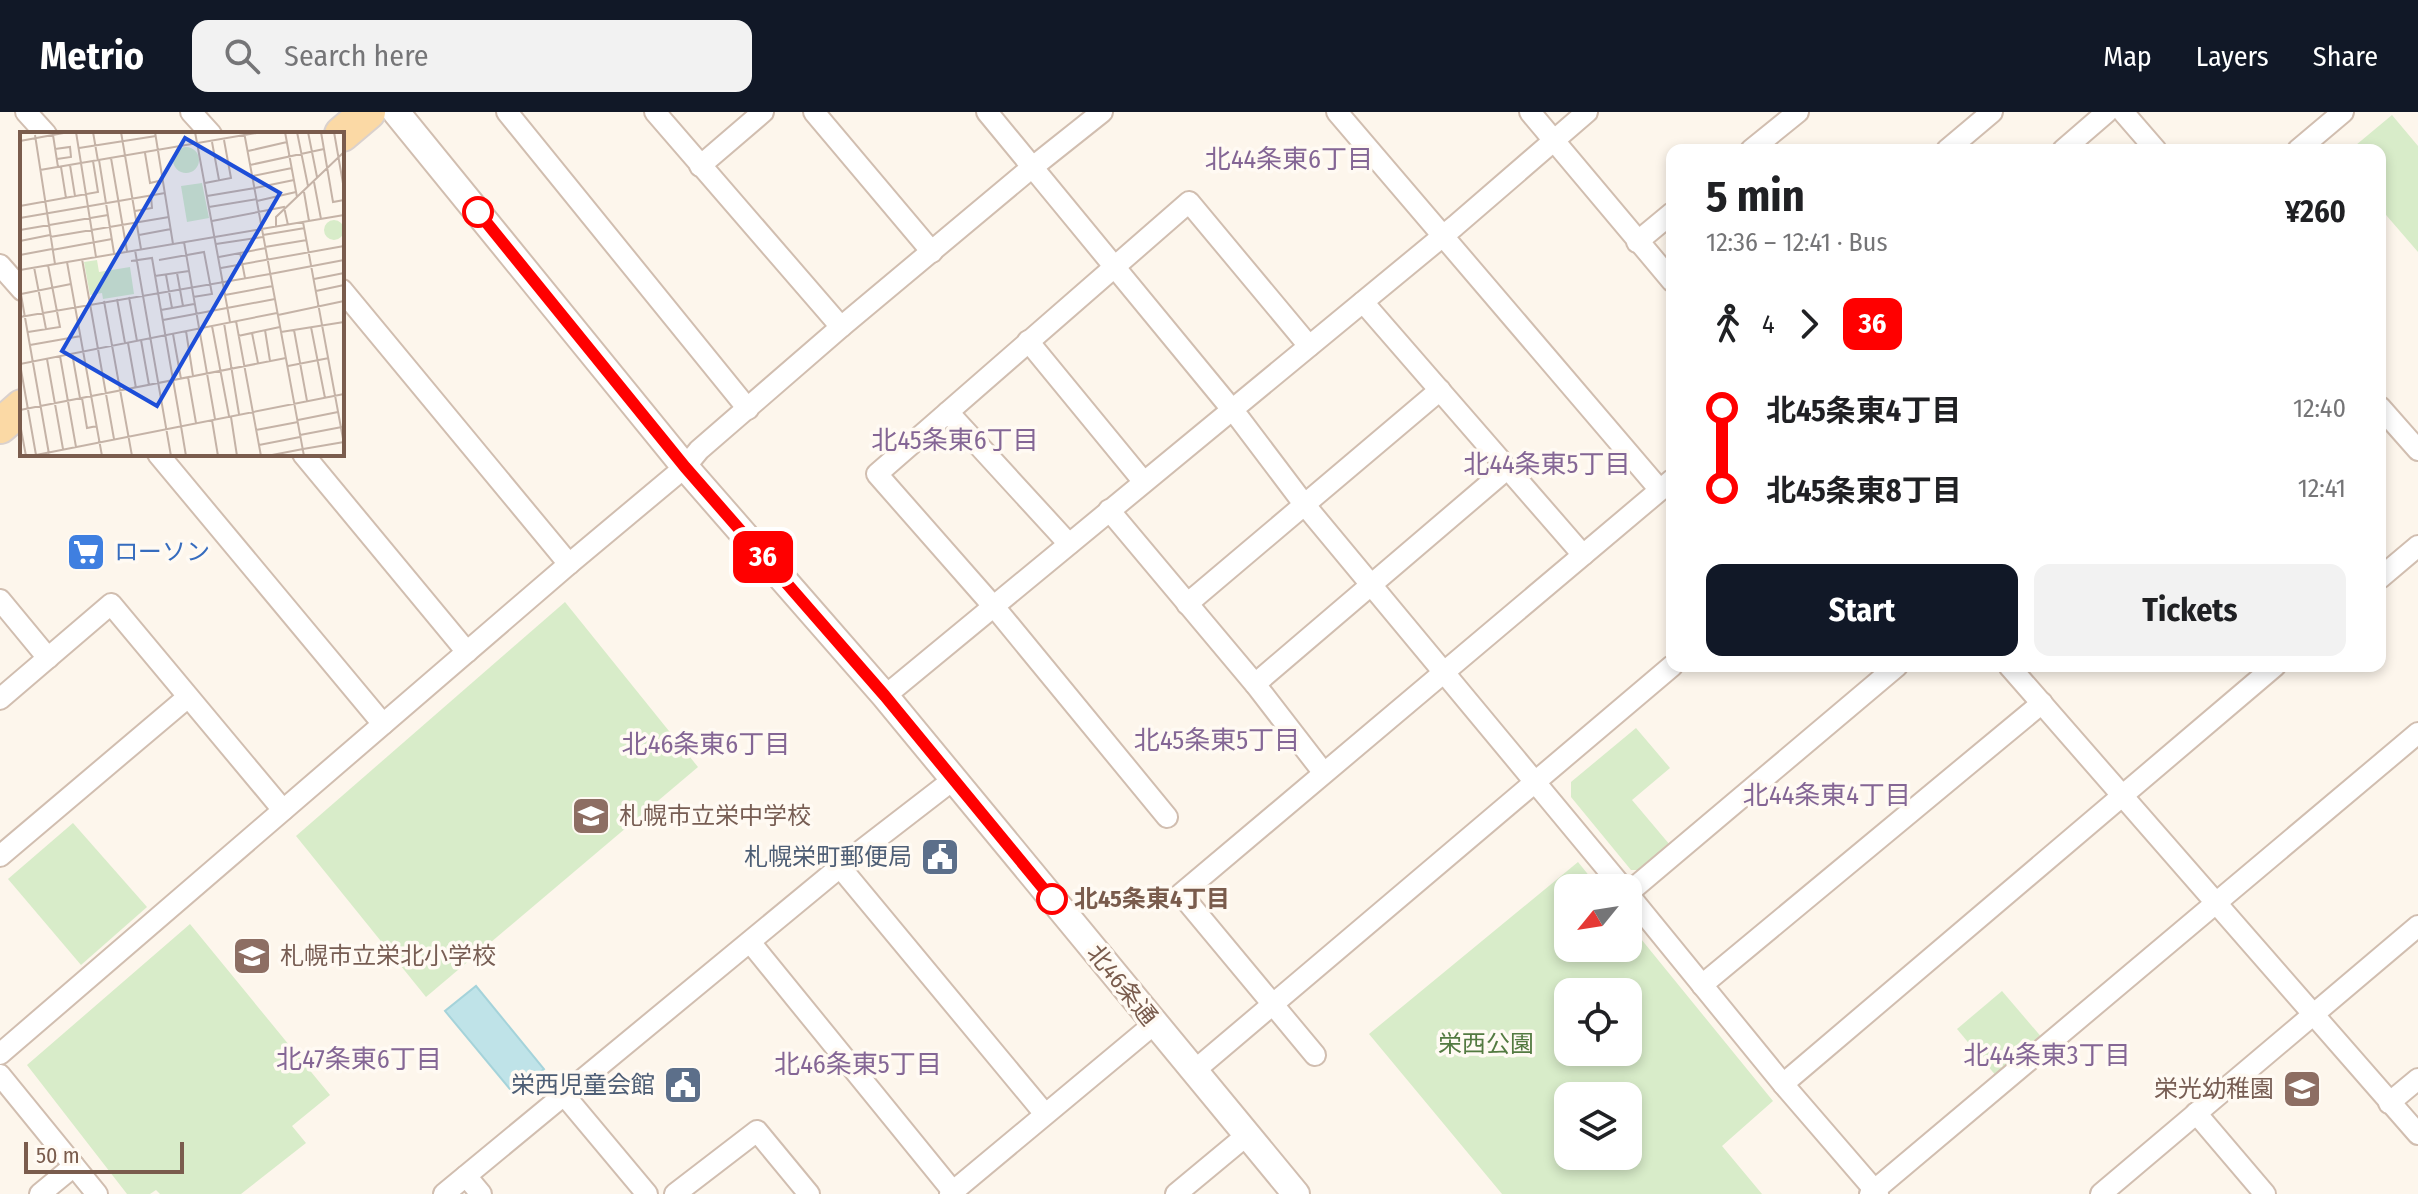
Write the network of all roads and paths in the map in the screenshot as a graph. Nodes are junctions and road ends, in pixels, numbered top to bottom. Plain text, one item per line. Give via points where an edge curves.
1 (26, 112) edge
2 (191, 112) edge
3 (368, 112) edge
4 (396, 112) edge
5 (507, 112) edge
6 (655, 112) edge
7 (763, 112) edge
8 (814, 112) edge
9 (987, 112) edge
10 (1102, 112) edge
11 (1337, 112) edge
12 (1530, 112) edge
13 (1587, 112) edge
14 (1798, 112) edge
15 (1992, 112) edge
16 (2107, 112) edge
17 (2123, 112) edge
18 (2343, 112) edge
19 (44, 132) edge
20 (209, 132) edge
21 (344, 132) edge
22 (1554, 140) junction
23 (1758, 144) edge
24 (1954, 144) edge
25 (2070, 144) edge
26 (2151, 144) edge
27 (2305, 144) edge
28 (700, 166) junction
29 (1034, 166) junction
30 (1666, 218) edge
31 (1444, 235) junction
32 (1637, 242) junction
33 (932, 252) junction
34 (0, 265) edge
35 (1115, 265) junction
36 (1666, 274) edge
37 (20, 288) edge
38 (344, 292) edge
39 (1363, 302) junction
40 (841, 327) junction
41 (1028, 341) junction
42 (1309, 346) junction
43 (1440, 390) junction
44 (1231, 408) junction
45 (20, 409) edge
46 (748, 409) junction
47 (948, 412) junction
48 (2386, 414) edge
49 (0, 426) edge
50 (2418, 450) edge
51 (160, 456) edge
52 (305, 456) edge
53 (685, 467) junction
54 (1508, 468) junction
55 (1143, 481) junction
56 (1666, 485) edge
57 (1304, 504) junction
58 (1109, 510) junction
59 (1069, 544) junction
60 (2418, 546) edge
61 (1583, 555) junction
62 (569, 564) junction
63 (2386, 573) edge
64 (1371, 585) junction
65 (0, 600) edge
66 (1187, 604) junction
67 (993, 606) junction
68 (467, 652) junction
69 (48, 658) junction
70 (1666, 671) edge
71 (1443, 672) junction
72 (1890, 672) edge
73 (2021, 672) edge
74 (2268, 672) edge
75 (1255, 684) junction
76 (885, 696) junction
77 (188, 697) junction
78 (0, 699) edge
79 (2042, 703) junction
80 (383, 724) junction
81 (2418, 733) edge
82 (1323, 772) junction
83 (954, 779) junction
84 (1536, 781) junction
85 (2121, 795) junction
86 (283, 810) junction
87 (1167, 817) dead end
88 (0, 856) edge
89 (840, 867) junction
90 (1612, 874) edge
91 (1642, 882) edge
92 (2216, 904) junction
93 (1642, 911) edge
94 (2418, 926) edge
95 (750, 942) junction
96 (1702, 985) junction
97 (1272, 1004) junction
98 (2312, 1014) junction
99 (1154, 1024) junction
100 (0, 1054) edge
101 (1315, 1055) dead end
102 (1194, 1071) junction
103 (0, 1075) edge
104 (2418, 1079) edge
105 (1783, 1084) junction
106 (565, 1096) junction
107 (2389, 1103) junction
108 (2196, 1113) junction
109 (1045, 1114) junction
110 (2418, 1134) edge
111 (1247, 1135) junction
112 (74, 1166) junction
113 (466, 1176) junction
114 (953, 1193) edge
115 (1874, 1193) edge
116 (40, 1194) edge
117 (97, 1194) edge
118 (444, 1194) edge
119 (481, 1194) edge
120 (647, 1194) edge
121 (675, 1194) edge
122 (809, 1194) edge
123 (1176, 1194) edge
124 (1296, 1194) edge
125 (2101, 1194) edge
126 (2265, 1194) edge

1 - 19 street
2 - 20 street
3 - 21 main road
4 - 53 street, 北46条通
5 - 46 street
6 - 28 street
7 - 28 street
8 - 33 street
9 - 29 street
10 - 29 street
11 - 31 street
12 - 22 street
13 - 22 street
14 - 23 street
15 - 24 street
16 - 25 street
17 - 26 street
18 - 27 street
22 - 31 street
22 - 32 street
28 - 40 street
29 - 33 street
29 - 35 street
30 - 32 street
31 - 39 street
31 - 56 street
32 - 36 street
33 - 40 street
34 - 37 street
35 - 41 street
35 - 42 street via 1189,202
35 - 44 street
38 - 62 street
39 - 42 street
39 - 43 street
40 - 46 street
41 - 47 street
41 - 55 street
42 - 44 street
43 - 54 street
43 - 57 street
44 - 55 street
44 - 57 street
45 - 49 main road
46 - 53 street
47 - 59 street
47 - 67 street via 877,474
48 - 50 street
51 - 80 street
52 - 68 street
53 - 62 street
53 - 76 street, 北46条通
54 - 61 street
54 - 64 street
55 - 58 street
56 - 61 street
57 - 64 street
57 - 66 street
58 - 59 street
58 - 66 street
59 - 67 street
60 - 63 street
61 - 71 street
62 - 68 street
64 - 71 street
64 - 75 street
65 - 69 street
66 - 75 street
67 - 76 street
67 - 87 street
68 - 80 street
69 - 77 street via 111,604
69 - 78 street
70 - 84 street
71 - 82 street
71 - 84 street
72 - 91 street
73 - 79 street
74 - 85 street
75 - 82 street
76 - 83 street, 北46条通
77 - 86 street
77 - 88 street
79 - 85 street
79 - 96 street
80 - 86 street
81 - 92 street
82 - 97 street via 1181,894
83 - 89 street
83 - 99 street, 北46条通
84 - 90 street
84 - 97 street
85 - 92 street
85 - 105 street
86 - 100 street
89 - 95 street
89 - 109 street
92 - 98 street
92 - 115 street
93 - 96 street
94 - 98 street
95 - 106 street
95 - 114 street
96 - 105 street
97 - 101 street
97 - 102 street
98 - 107 street
98 - 108 street
99 - 102 street, 北46条通
99 - 109 street
102 - 111 street, 北46条通
103 - 112 street
104 - 107 street
105 - 115 street
106 - 113 street
106 - 120 street
107 - 110 street
108 - 125 street
108 - 126 street
109 - 114 street
111 - 123 street
111 - 124 street, 北46条通
112 - 116 street
112 - 117 street
113 - 118 street
113 - 119 street
121 - 122 street via 757,1131

